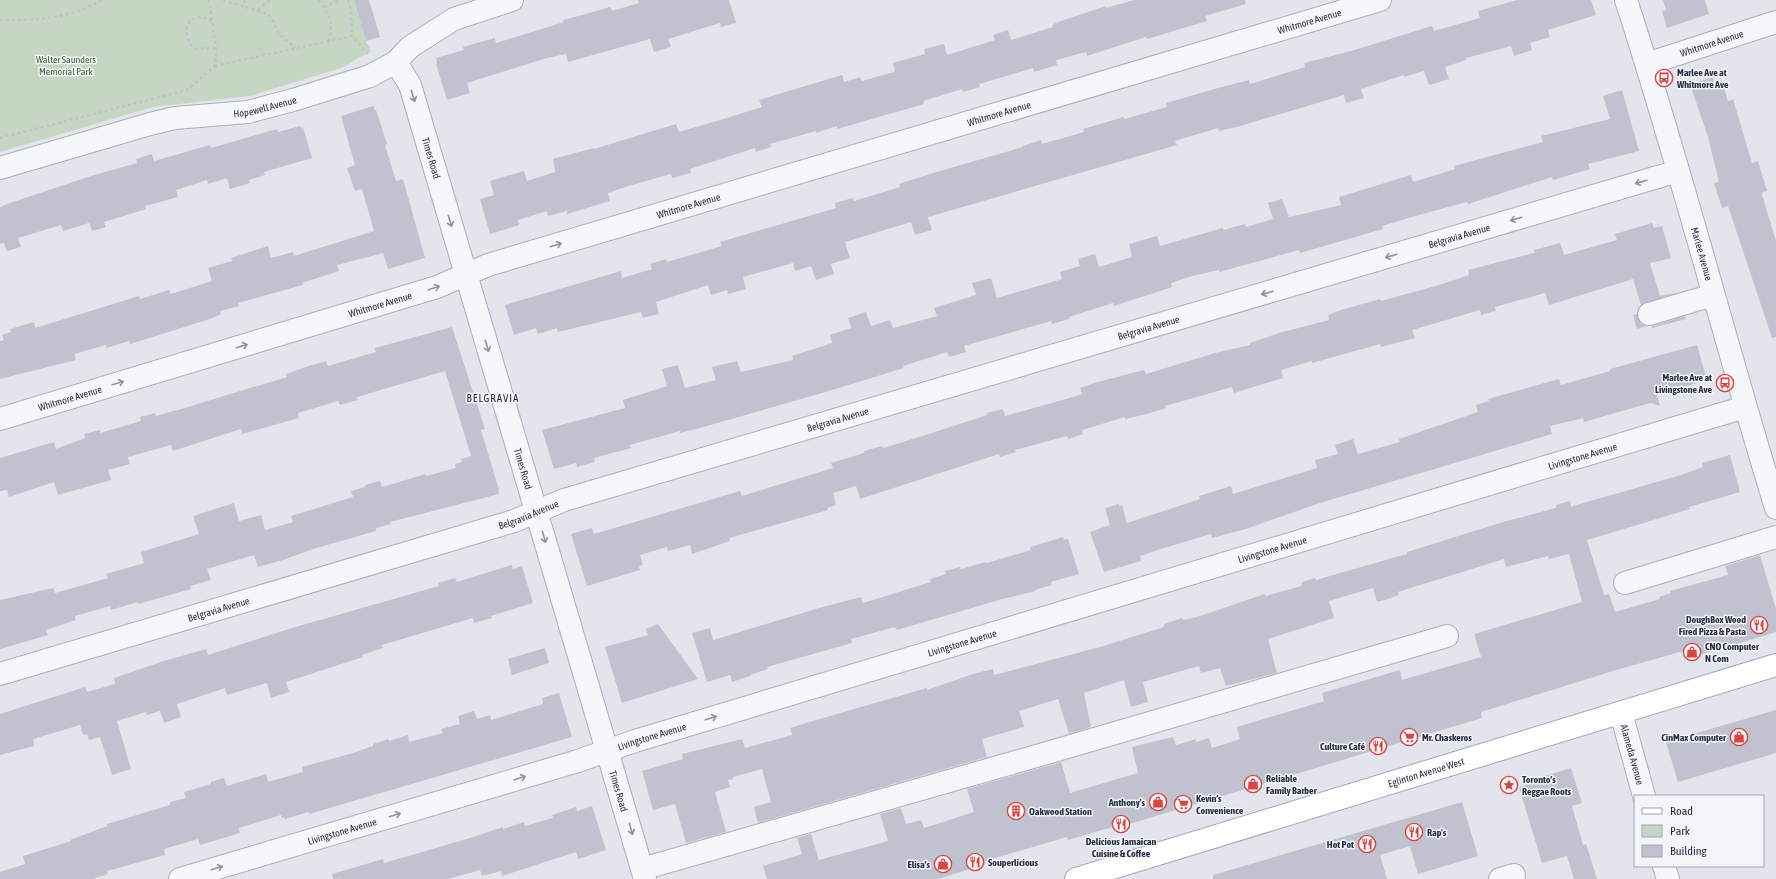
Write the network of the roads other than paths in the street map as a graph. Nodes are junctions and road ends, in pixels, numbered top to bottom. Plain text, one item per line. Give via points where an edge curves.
1 (512, 0) edge
2 (1380, 0) edge
3 (1626, 0) edge
4 (1776, 22) edge
5 (396, 62) junction
6 (1647, 64) junction
7 (0, 168) edge
8 (1678, 171) junction
9 (466, 275) junction
10 (1713, 295) junction
11 (1649, 314) dead end
12 (1745, 407) junction
13 (0, 419) edge
14 (1776, 508) edge
15 (536, 511) junction
16 (1776, 537) edge
17 (1625, 583) dead end
18 (1447, 636) dead end
19 (1776, 666) edge
20 (0, 674) edge
21 (1621, 713) junction
22 (609, 751) junction
23 (1644, 795) edge
24 (1664, 867) edge
25 (644, 874) edge
26 (180, 879) edge
27 (1076, 879) edge
28 (1668, 879) edge

1 - 5 street, Hopewell Avenue via 454,19 410,47
9 -> 2 street, Whitmore Avenue via 503,260
3 - 6 street, Marlee Avenue
4 - 6 street, Whitmore Avenue
5 - 7 street, Hopewell Avenue via 374,75 293,100 248,112 156,122
5 -> 9 street, Times Road via 410,85
6 - 8 street, Marlee Avenue
8 - 10 street, Marlee Avenue
8 -> 15 street, Belgravia Avenue via 572,498
13 -> 9 street, Whitmore Avenue via 437,287
9 -> 15 street, Times Road
10 - 11 street
10 - 12 street, Marlee Avenue
12 - 14 street, Marlee Avenue
22 -> 12 street, Livingstone Avenue via 657,734
15 - 20 street, Belgravia Avenue via 514,521
15 -> 22 street, Times Road
16 - 17 street
18 - 25 street
19 - 21 main road, Eglinton Avenue West
21 - 23 street, Alameda Avenue
21 - 27 main road, Eglinton Avenue West
22 -> 25 street, Times Road
26 -> 22 street, Livingstone Avenue
24 - 28 street

